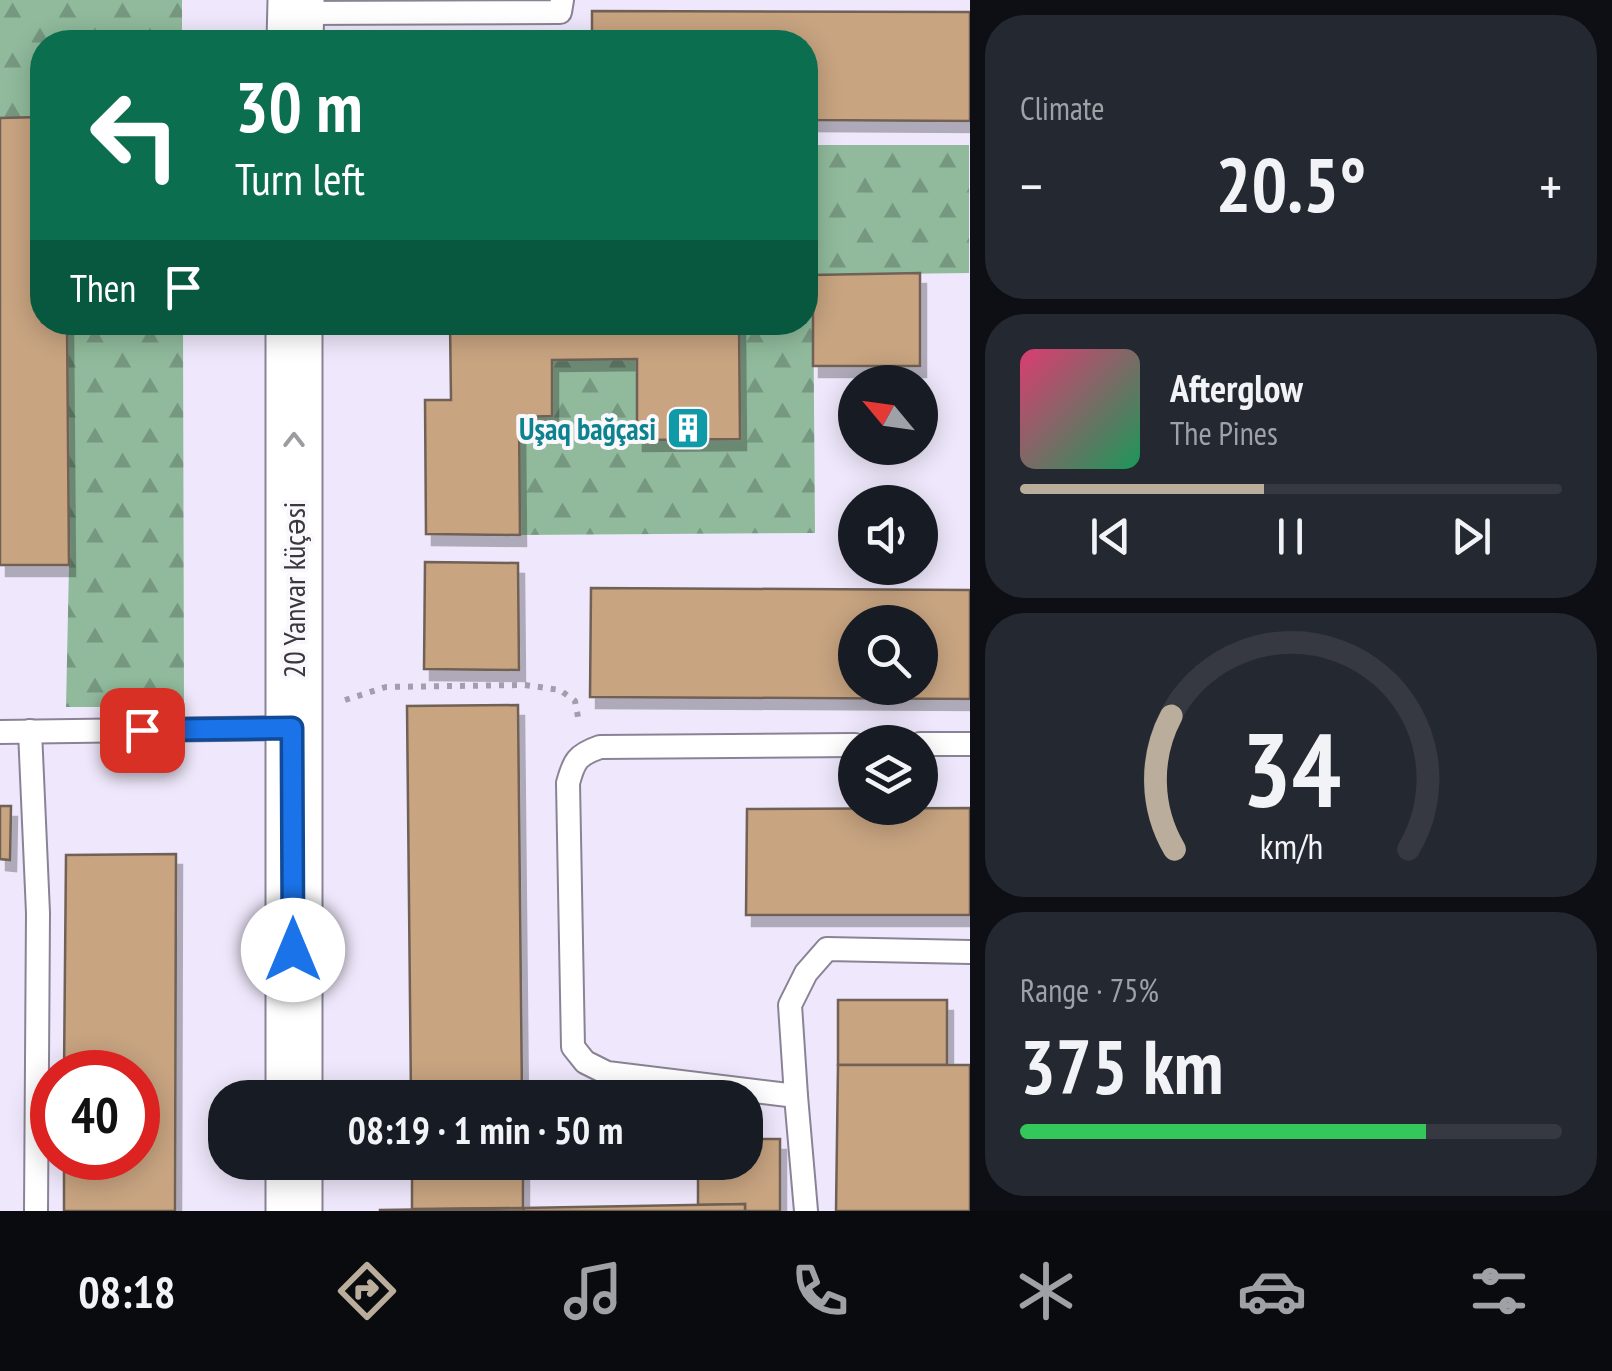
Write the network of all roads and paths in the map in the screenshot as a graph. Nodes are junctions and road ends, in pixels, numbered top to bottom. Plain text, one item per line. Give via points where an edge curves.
1 (562, 0) edge
2 (296, 19) edge
3 (294, 335) edge
4 (292, 728) junction
5 (30, 731) junction
6 (0, 732) edge
7 (938, 744) edge
8 (970, 744) edge
9 (838, 745) edge
10 (584, 753) junction
11 (970, 952) edge
12 (294, 1080) edge
13 (796, 1096) junction
14 (294, 1180) edge
15 (36, 1211) edge
16 (294, 1211) edge
17 (806, 1211) edge

1 - 2 lane via 560,12
4 -> 3 street, 20 Yanvar küçəsi
4 - 5 lane
4 - 10 path via 339,702 386,687 525,685 560,690 575,701
4 - 12 street, 20 Yanvar küçəsi
5 - 6 lane
5 - 15 lane via 38,913
7 - 8 lane
9 - 10 lane via 600,747
10 - 13 lane via 568,783 574,1047 606,1074
11 - 13 lane via 827,949 790,1005
13 - 17 lane
14 - 16 street

